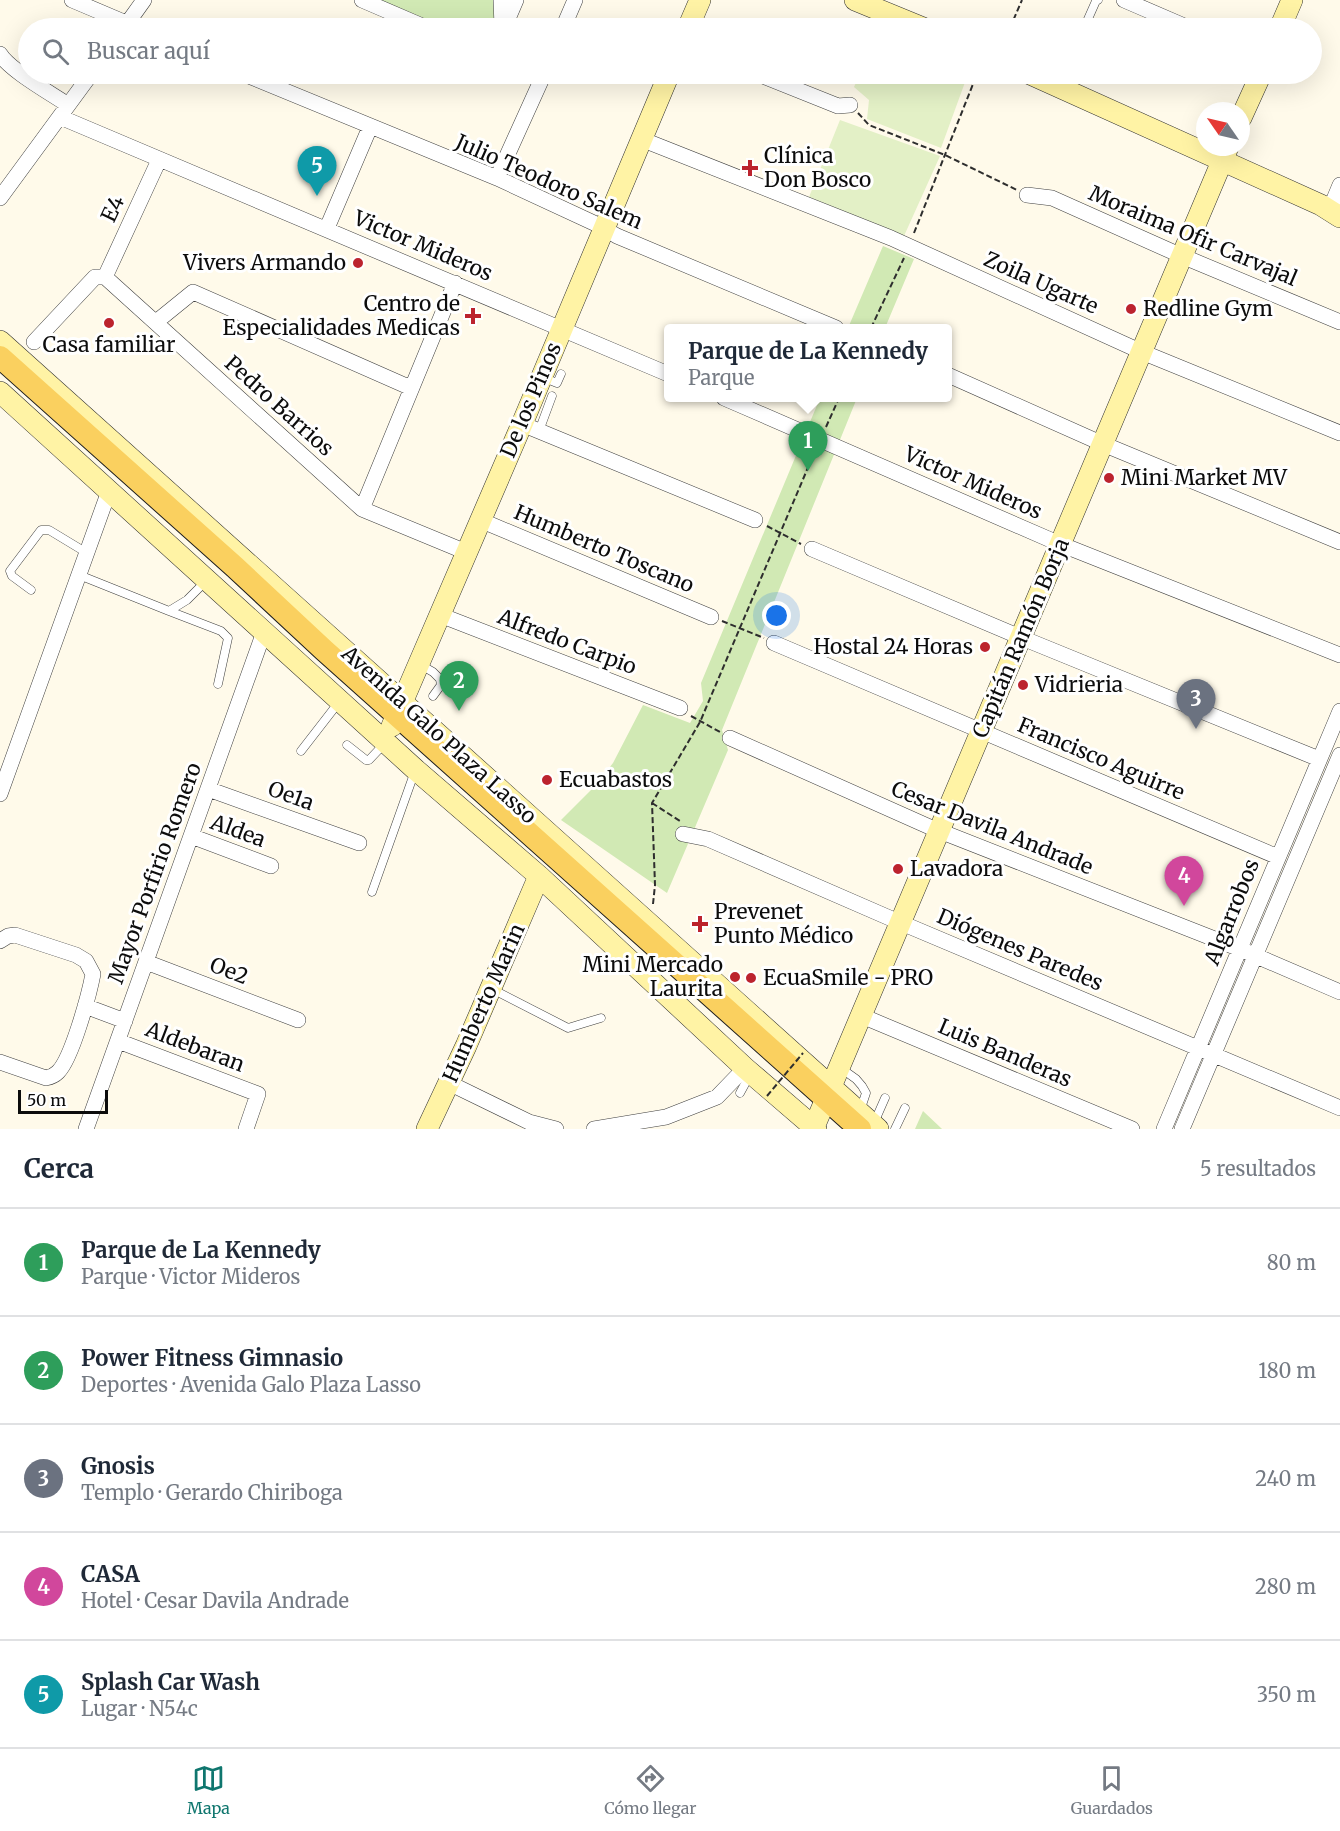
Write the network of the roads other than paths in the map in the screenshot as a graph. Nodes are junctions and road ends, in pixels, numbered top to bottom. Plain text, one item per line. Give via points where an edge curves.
1 (72, 0) edge
2 (144, 0) edge
3 (501, 0) edge
4 (516, 0) edge
5 (575, 0) edge
6 (700, 0) edge
7 (855, 0) edge
8 (1098, 0) edge
9 (1124, 0) edge
10 (1292, 0) edge
11 (371, 1) edge
12 (111, 18) edge
13 (135, 18) edge
14 (406, 18) edge
15 (502, 18) edge
16 (508, 18) edge
17 (567, 18) edge
18 (692, 18) edge
19 (899, 18) edge
20 (1088, 18) edge
21 (1166, 18) edge
22 (1284, 18) edge
23 (0, 54) edge
24 (18, 70) edge
25 (34, 84) edge
26 (84, 84) edge
27 (268, 84) edge
28 (534, 84) edge
29 (665, 84) edge
30 (783, 84) edge
31 (1063, 84) edge
32 (1256, 84) edge
33 (1248, 102) edge
34 (850, 105) road end
35 (64, 111) junction
36 (370, 127) junction
37 (641, 139) junction
38 (1196, 141) edge
39 (1224, 156) edge
40 (1230, 156) edge
41 (159, 160) junction
42 (497, 178) junction
43 (1340, 185) edge
44 (1027, 195) road end
45 (0, 198) edge
46 (1335, 213) edge
47 (327, 228) junction
48 (603, 228) junction
49 (1182, 256) junction
50 (105, 277) junction
51 (455, 283) junction
52 (156, 322) junction
53 (1340, 322) edge
54 (826, 324) edge
55 (561, 328) junction
56 (0, 341) edge
57 (34, 342) dead end
58 (1142, 352) junction
59 (0, 357) edge
60 (664, 372) edge
61 (0, 374) edge
62 (952, 377) edge
63 (411, 388) junction
64 (0, 392) edge
65 (552, 396) dead end
66 (733, 402) edge
67 (531, 427) junction
68 (1340, 433) edge
69 (1103, 444) junction
70 (109, 491) junction
71 (362, 509) junction
72 (480, 520) junction
73 (755, 520) road end
74 (1340, 542) edge
75 (1060, 544) junction
76 (812, 549) road end
77 (466, 552) junction
78 (87, 553) junction
79 (80, 574) junction
80 (207, 580) junction
81 (32, 590) dead end
82 (169, 611) junction
83 (440, 615) junction
84 (711, 617) road end
85 (264, 632) junction
86 (1022, 638) junction
87 (774, 643) road end
88 (1340, 656) edge
89 (418, 663) junction
90 (218, 684) dead end
91 (433, 696) dead end
92 (340, 700) junction
93 (680, 708) road end
94 (1340, 711) edge
95 (394, 721) junction
96 (982, 731) junction
97 (730, 738) road end
98 (347, 745) dead end
99 (301, 751) dead end
100 (1340, 754) edge
101 (1319, 759) junction
102 (416, 770) junction
103 (208, 789) junction
104 (0, 794) edge
105 (939, 831) junction
106 (683, 834) road end
107 (191, 836) junction
108 (359, 843) dead end
109 (1278, 857) junction
110 (271, 866) dead end
111 (539, 876) junction
112 (372, 892) dead end
113 (900, 922) junction
114 (0, 941) edge
115 (1240, 949) junction
116 (1255, 956) junction
117 (146, 962) junction
118 (490, 988) junction
119 (1340, 992) edge
120 (85, 1006) junction
121 (862, 1016) junction
122 (601, 1018) dead end
123 (298, 1020) dead end
124 (125, 1021) junction
125 (118, 1041) junction
126 (1198, 1048) junction
127 (1214, 1055) junction
128 (0, 1062) edge
129 (840, 1068) junction
130 (749, 1071) junction
131 (448, 1083) junction
132 (740, 1093) dead end
133 (885, 1098) dead end
134 (905, 1108) dead end
135 (1340, 1108) edge
136 (820, 1114) edge
137 (667, 1123) edge
138 (868, 1124) edge
139 (527, 1125) edge
140 (86, 1129) edge
141 (246, 1129) edge
142 (428, 1129) edge
143 (556, 1129) edge
144 (594, 1129) edge
145 (839, 1129) edge
146 (895, 1129) edge
147 (1132, 1129) edge
148 (1164, 1129) edge
149 (1182, 1129) edge

1 - 12 street
2 - 13 street
3 - 15 street
4 - 16 street
5 - 17 street
6 - 18 street
7 - 19 street
8 - 20 lane
9 - 21 street
10 - 22 street
11 - 14 street
23 - 24 street, Victor Mideros
25 - 35 street, Victor Mideros
26 - 35 street
27 - 36 street, Julio Teodoro Salem
28 - 42 street
29 - 37 street, De los Pinos
30 - 34 street via 838,106
31 - 38 street
32 - 33 street
35 - 41 street, Victor Mideros
35 - 45 street
36 - 42 street, Julio Teodoro Salem
36 - 47 street
37 - 48 street, De los Pinos
37 - 58 street, Zoila Ugarte via 891,238
39 - 49 street, Capitán Ramón Borja
40 - 46 street
41 - 47 street, Victor Mideros
41 - 50 street, E4
42 - 48 street, Julio Teodoro Salem
43 - 46 street
44 - 49 street, Moraima Ofir Carvajal via 1052,198
47 - 51 street, Victor Mideros
48 - 54 street, Julio Teodoro Salem
48 - 55 street, De los Pinos
49 - 53 street, Moraima Ofir Carvajal
49 - 58 street, Capitán Ramón Borja
50 - 52 street, Pedro Barrios
50 - 57 street via 95,277
51 - 55 street, Victor Mideros
51 - 63 street
52 - 63 street via 193,292
52 - 71 street, Pedro Barrios
55 - 60 street, Victor Mideros
55 - 67 street, De los Pinos via 551,375
56 - 95 street, Avenida Galo Plaza Lasso
58 - 68 street, Zoila Ugarte
58 - 69 street, Capitán Ramón Borja
59 - 95 main road, Avenida Galo Plaza Lasso
61 - 95 main road, Avenida Galo Plaza Lasso
62 - 69 street
63 - 71 street
64 - 70 street, Avenida Galo Plaza Lasso
65 - 67 lane
66 - 75 street, Victor Mideros
67 - 72 street, De los Pinos
67 - 73 street
69 - 74 street
69 - 75 street, Capitán Ramón Borja
70 - 78 street
70 - 80 street, Avenida Galo Plaza Lasso
71 - 77 street, Pedro Barrios
72 - 77 street, De los Pinos
72 - 84 street, Humberto Toscano
75 - 86 street, Capitán Ramón Borja
75 - 88 street, Victor Mideros
76 - 86 street
77 - 83 street, De los Pinos
78 - 79 street
78 - 81 lane via 49,530 41,530 10,571
79 - 82 lane
79 - 104 street
80 - 82 lane
80 - 85 street, Avenida Galo Plaza Lasso
82 - 90 lane via 221,631 228,638
83 - 89 street, De los Pinos
83 - 93 street, Alfredo Carpio
85 - 92 street, Avenida Galo Plaza Lasso
85 - 103 street, Mayor Porfirio Romero
86 - 96 street, Capitán Ramón Borja
86 - 101 street
87 - 96 street, Francisco Aguirre
89 - 91 lane via 440,679 441,685
89 - 95 street, De los Pinos
92 - 95 street, Avenida Galo Plaza Lasso
92 - 99 lane
94 - 101 street, Algarrobos
95 - 98 lane via 369,760
95 - 102 street, Avenida Galo Plaza Lasso
95 - 136 main road, Avenida Galo Plaza Lasso
95 - 136 street, Avenida Galo Plaza Lasso via 650,924
96 - 105 street, Capitán Ramón Borja
96 - 109 street, Francisco Aguirre
97 - 105 street, Cesar Davila Andrade
100 - 116 street, Algarrobos
101 - 109 street, Algarrobos
102 - 111 street, Avenida Galo Plaza Lasso
102 - 112 lane
103 - 107 street, Mayor Porfirio Romero
103 - 108 street, Oe1a
105 - 113 street, Capitán Ramón Borja
105 - 115 street, Cesar Davila Andrade
106 - 113 street, Diógenes Paredes via 708,839
107 - 110 street, Aldea
107 - 117 street, Mayor Porfirio Romero
109 - 115 street, Algarrobos
111 - 118 street, Humberto Marin
111 - 130 street, Avenida Galo Plaza Lasso
113 - 121 street, Capitán Ramón Borja
113 - 126 street, Diógenes Paredes
114 - 120 street via 15,935 86,961 93,974
115 - 116 street, Cesar Davila Andrade
115 - 126 street, Algarrobos
116 - 119 street, Cesar Davila Andrade
116 - 127 street, Algarrobos
117 - 123 street, Oe2
117 - 124 street, Mayor Porfirio Romero
118 - 122 lane via 568,1028
118 - 131 street, Humberto Marin
120 - 124 street
120 - 128 street via 67,1059 53,1077
121 - 129 street, Capitán Ramón Borja
121 - 147 street, Luis Banderas
124 - 125 street, Mayor Porfirio Romero
125 - 140 street, Mayor Porfirio Romero
125 - 141 street, Aldebaran via 258,1094
126 - 127 street, Diógenes Paredes
126 - 148 street, Algarrobos
127 - 135 street, Diógenes Paredes
127 - 149 street, Algarrobos
129 - 136 street, Capitán Ramón Borja
129 - 138 lane via 866,1094
130 - 132 lane
130 - 136 street, Avenida Galo Plaza Lasso
130 - 137 street via 717,1097
131 - 139 street
131 - 142 street, Humberto Marin
133 - 138 lane
134 - 146 lane
136 - 138 main road, Avenida Galo Plaza Lasso
136 - 145 main road, Avenida Galo Plaza Lasso
137 - 144 street
139 - 143 street

